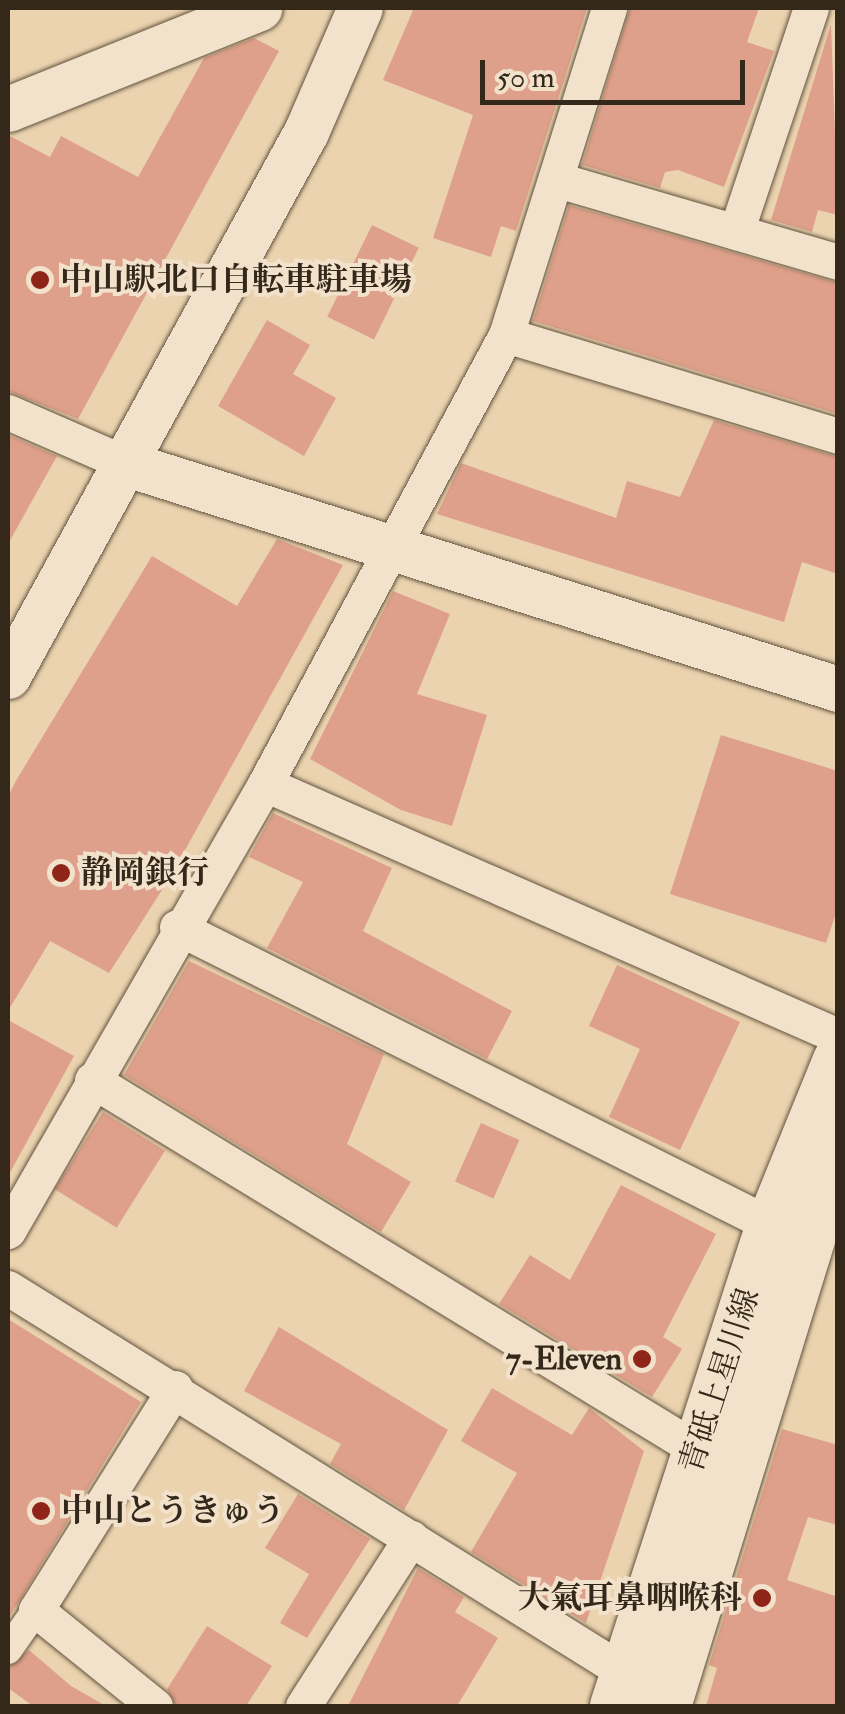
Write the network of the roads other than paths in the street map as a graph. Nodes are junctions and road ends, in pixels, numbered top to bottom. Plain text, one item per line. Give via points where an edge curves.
1 (259, 8) edge
2 (360, 8) edge
3 (609, 8) edge
4 (811, 8) edge
5 (8, 109) edge
6 (558, 180) junction
7 (736, 232) junction
8 (838, 262) edge
9 (506, 335) junction
10 (8, 412) edge
11 (838, 436) edge
12 (126, 464) junction
13 (391, 548) junction
14 (8, 676) edge
15 (838, 689) edge
16 (265, 784) junction
17 (177, 927) junction
18 (838, 1036) edge
19 (838, 1060) edge
20 (92, 1080) junction
21 (831, 1170) edge
22 (771, 1225) junction
23 (8, 1231) edge
24 (799, 1273) junction
25 (8, 1288) edge
26 (176, 1388) junction
27 (748, 1437) junction
28 (698, 1450) junction
29 (722, 1523) junction
30 (411, 1538) junction
31 (36, 1610) junction
32 (8, 1650) edge
33 (680, 1658) junction
34 (628, 1695) edge
35 (156, 1706) edge
36 (303, 1706) edge
37 (666, 1706) edge

1 - 5 street
2 - 12 street via 328,88
3 - 6 street
4 - 7 street
6 - 7 street
6 - 9 street
7 - 8 street
9 - 11 street
9 - 13 street
10 - 12 street
12 - 13 street
12 - 14 street
13 - 15 street
13 - 16 street
16 - 17 street
16 - 18 street
17 - 20 street
17 - 22 street
19 - 22 main road, 青砥上星川線
20 - 23 street
20 - 28 street
21 - 22 street
21 - 24 main road, 青砥上星川線
22 - 24 street
22 - 28 main road, 青砥上星川線
24 - 27 main road, 青砥上星川線
25 - 26 street
26 - 30 street
26 - 31 street
27 - 28 street
27 - 29 main road, 青砥上星川線
28 - 29 street
28 - 34 main road, 青砥上星川線
29 - 33 main road, 青砥上星川線
30 - 34 street
30 - 36 street
31 - 32 street
31 - 35 street
33 - 34 street
33 - 37 main road, 青砥上星川線

